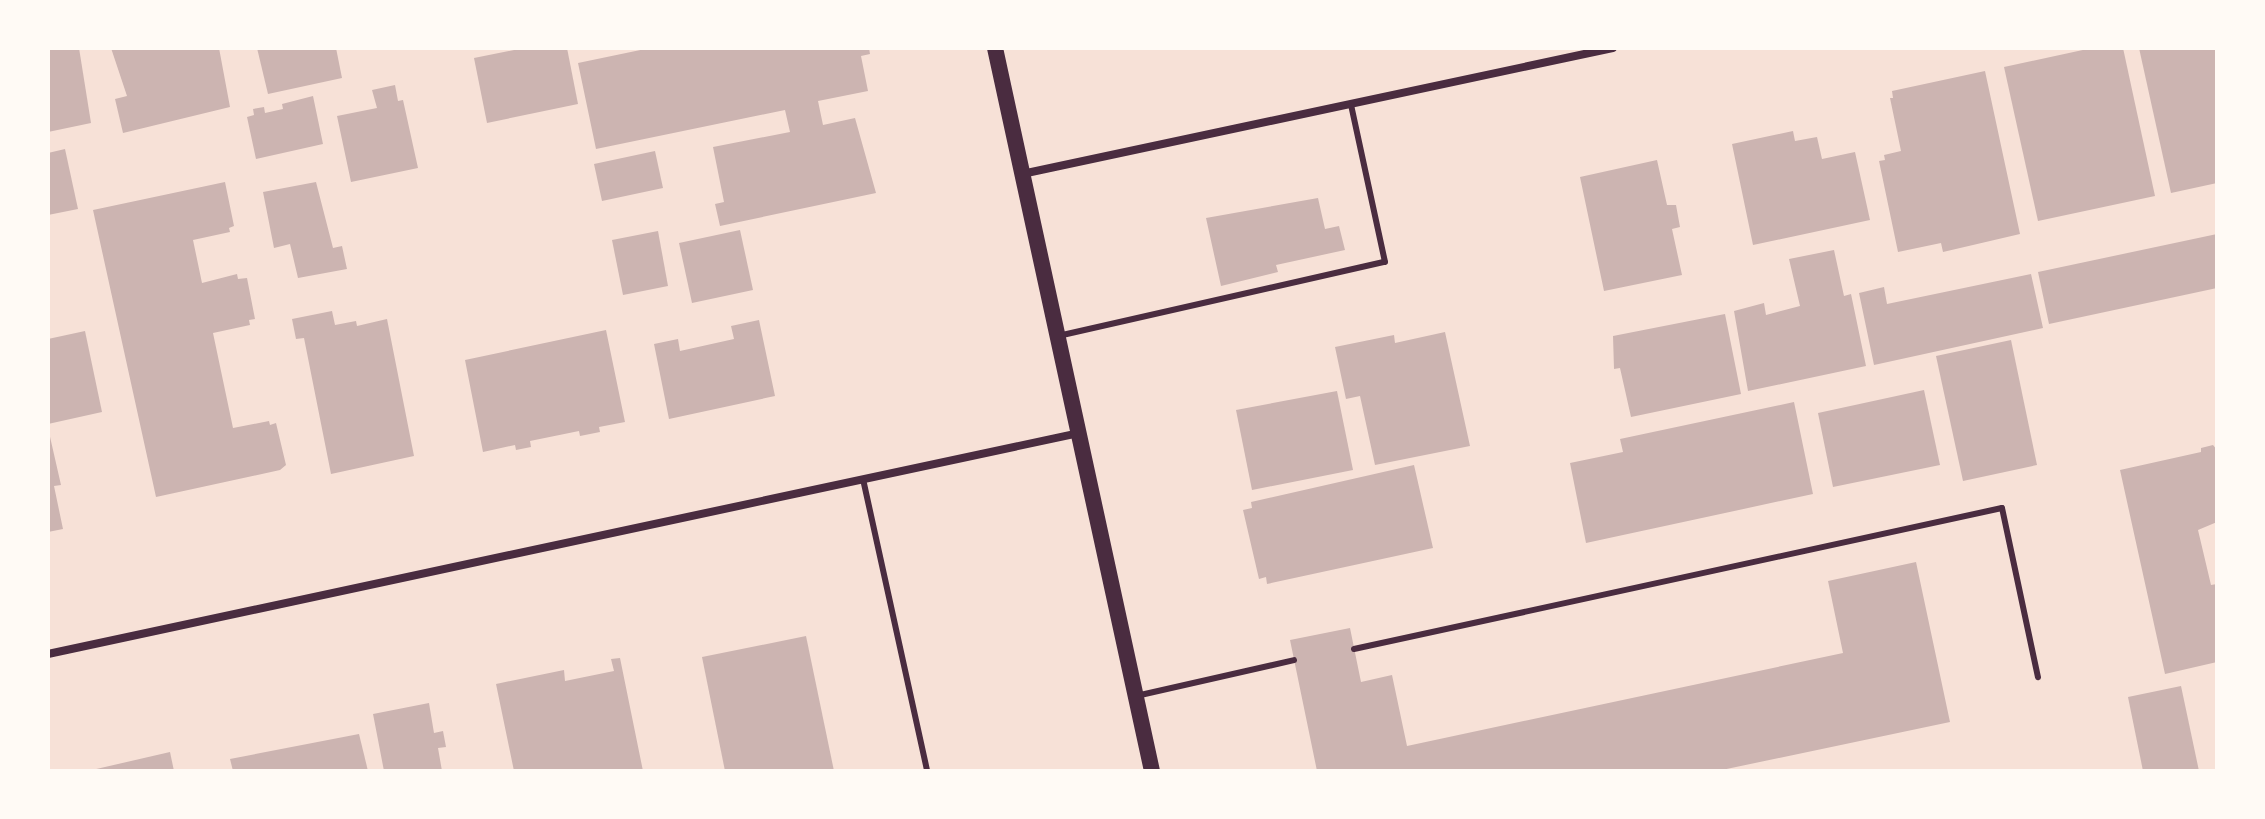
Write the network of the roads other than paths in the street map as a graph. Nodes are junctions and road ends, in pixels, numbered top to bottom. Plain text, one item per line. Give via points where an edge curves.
1 (995, 48) edge
2 (1613, 48) edge
3 (1351, 105) junction
4 (1022, 174) junction
5 (1057, 336) junction
6 (1079, 433) junction
7 (863, 479) junction
8 (1354, 649) dead end
9 (48, 654) edge
10 (1294, 660) dead end
11 (2038, 677) dead end
12 (1136, 696) junction
13 (927, 771) edge
14 (1152, 771) edge

1 - 4 main road
2 - 3 street
3 - 4 street
3 - 5 lane via 1385,262
4 - 5 main road
5 - 6 main road
6 - 7 street
6 - 12 main road
7 - 9 street
7 - 13 lane
8 - 11 lane via 2002,508
10 - 12 lane
12 - 14 main road

